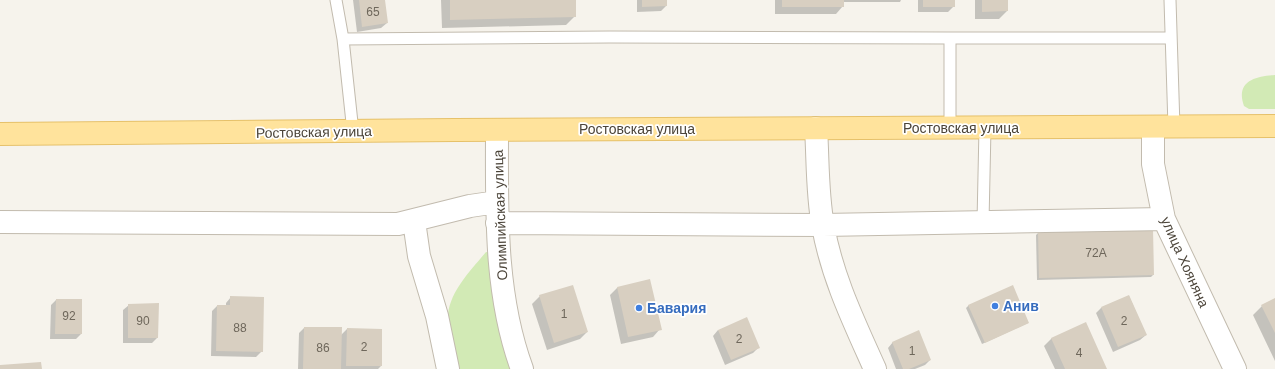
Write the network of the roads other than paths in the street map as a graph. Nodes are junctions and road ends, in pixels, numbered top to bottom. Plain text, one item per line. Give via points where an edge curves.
1 (336, 0) edge
2 (1170, 0) edge
3 (950, 38) junction
4 (1170, 38) junction
5 (343, 39) junction
6 (1275, 126) edge
7 (1152, 127) junction
8 (1174, 127) junction
9 (816, 128) junction
10 (950, 128) junction
11 (985, 128) junction
12 (497, 130) junction
13 (353, 132) junction
14 (0, 134) edge
15 (497, 202) junction
16 (1164, 219) junction
17 (414, 221) junction
18 (0, 222) edge
19 (983, 222) junction
20 (498, 223) junction
21 (823, 225) junction
22 (448, 369) edge
23 (522, 369) edge
24 (875, 369) edge
25 (1235, 369) edge

1 - 5 lane
2 - 4 lane
3 - 4 lane
3 - 5 lane
3 - 10 lane
4 - 8 lane
5 - 13 lane
6 - 8 main road, Ростовская улица
7 - 8 main road, Ростовская улица
7 - 11 main road, Ростовская улица
7 - 16 street, улица Хояняна via 1153,164
9 - 10 main road, Ростовская улица
9 - 12 main road, Ростовская улица
9 - 21 street
10 - 11 main road, Ростовская улица
11 - 19 lane
12 - 13 main road, Ростовская улица
12 - 15 street, Олимпийская улица
13 - 14 main road, Ростовская улица
15 - 17 street via 470,206
15 - 20 street, Олимпийская улица
16 - 19 street
16 - 25 street, улица Хояняна
17 - 18 street via 353,225
17 - 22 street via 419,256 437,316
19 - 21 street
20 - 21 street
20 - 23 street, Олимпийская улица via 504,295
21 - 24 street via 842,296

